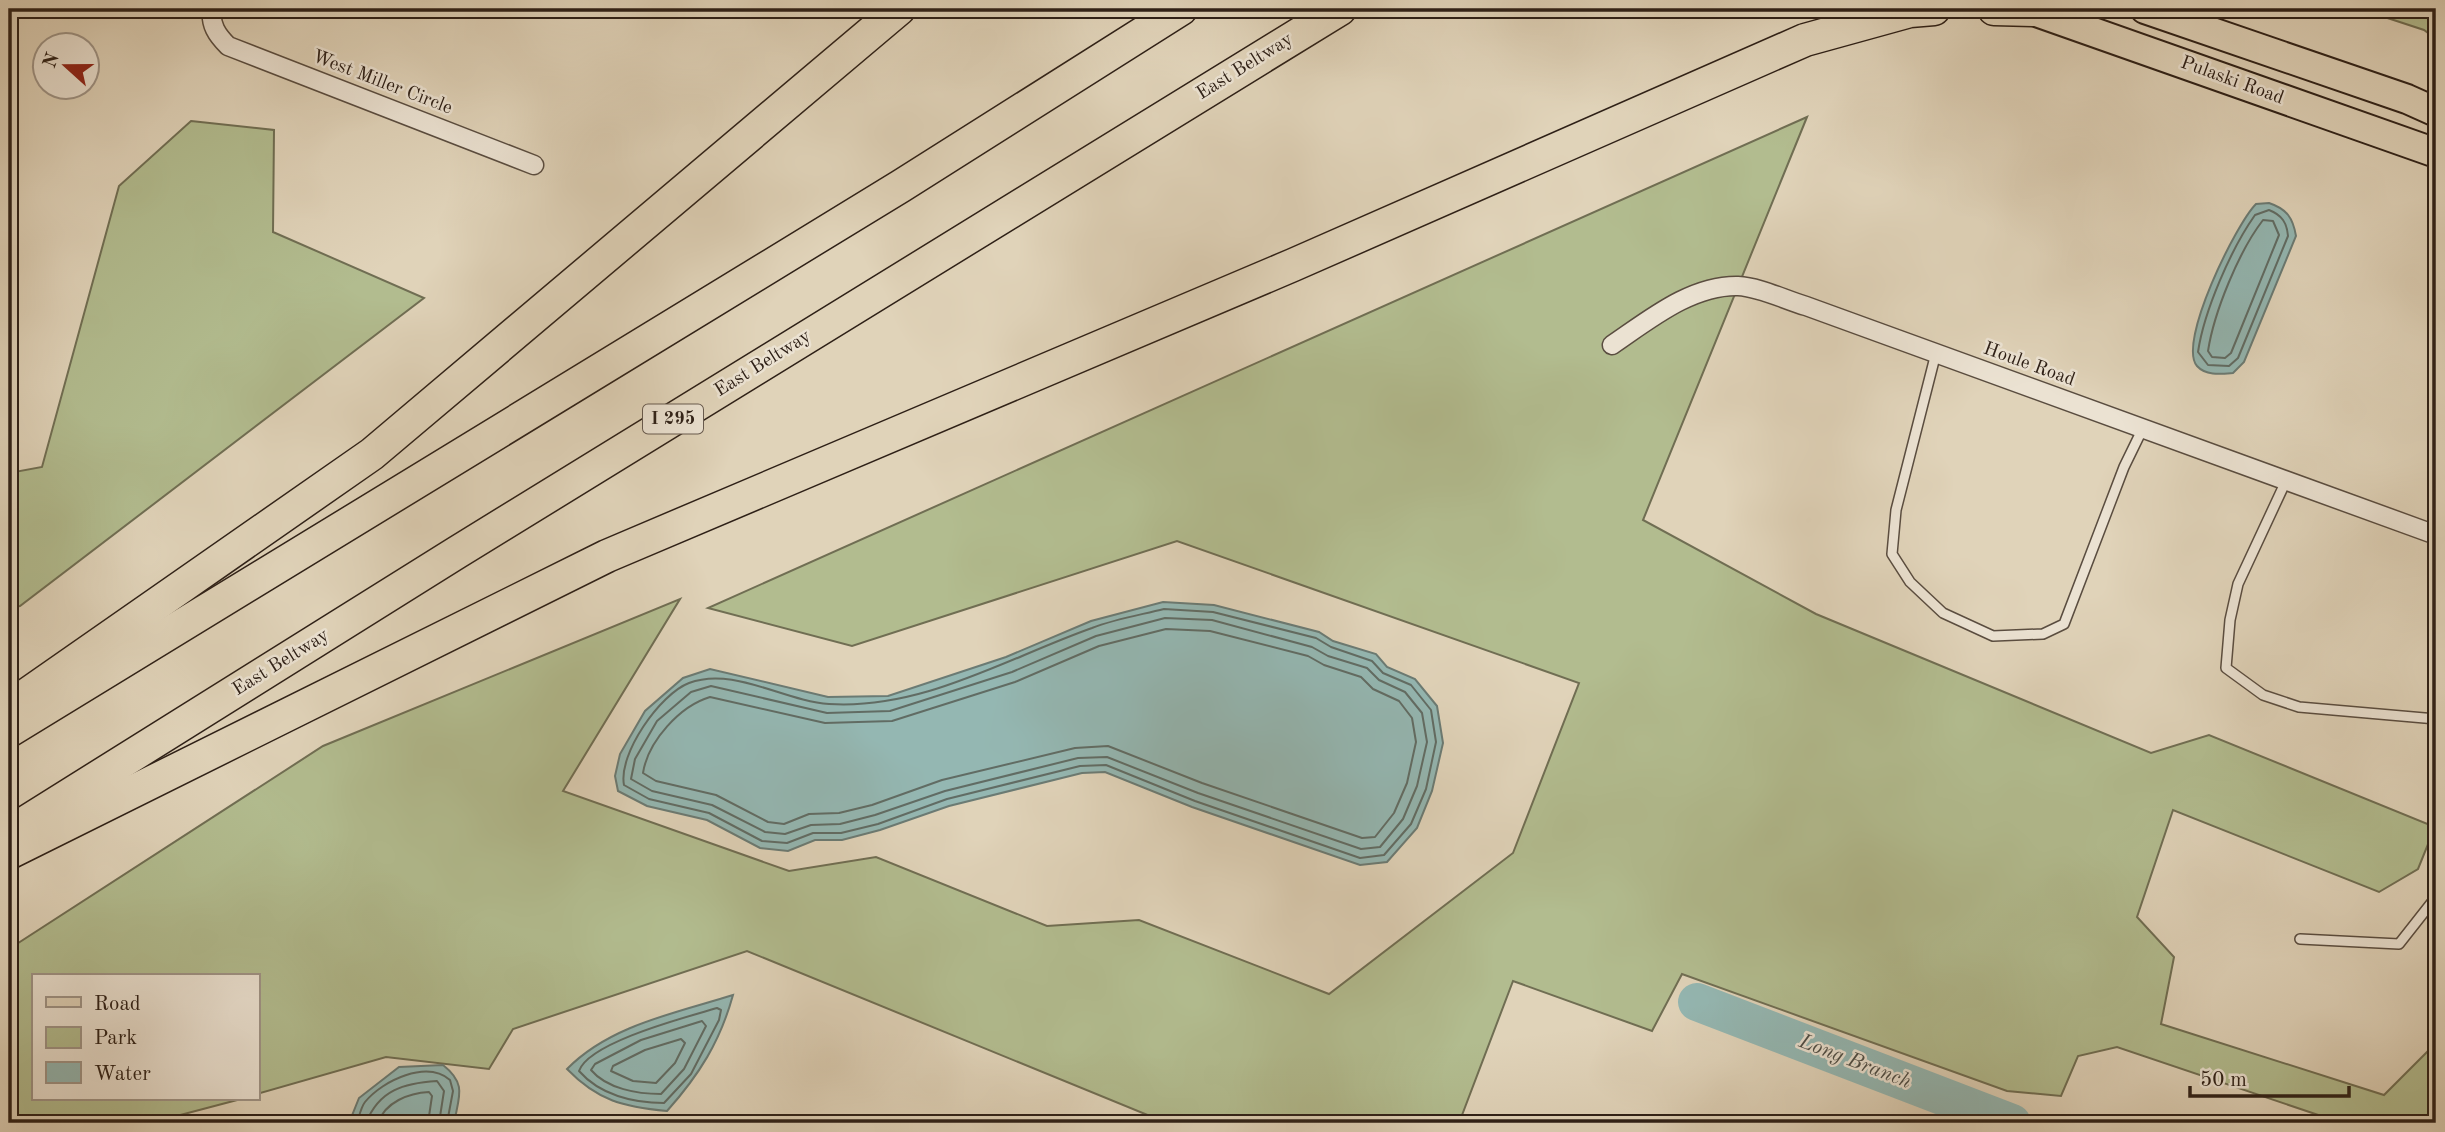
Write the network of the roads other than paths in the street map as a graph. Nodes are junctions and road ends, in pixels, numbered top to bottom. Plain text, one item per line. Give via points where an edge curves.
1 (212, 9) edge
2 (899, 9) edge
3 (1181, 9) edge
4 (1340, 9) edge
5 (1836, 9) edge
6 (1934, 9) edge
7 (1994, 9) edge
8 (2145, 9) edge
9 (2030, 10) edge
10 (1805, 40) junction
11 (2436, 112) edge
12 (2436, 153) edge
13 (534, 164) dead end
14 (1612, 345) dead end
15 (1936, 353) junction
16 (2143, 428) junction
17 (2286, 481) junction
18 (2436, 535) edge
19 (9, 707) edge
20 (2436, 719) edge
21 (9, 731) edge
22 (9, 833) edge
23 (9, 853) edge
24 (2436, 897) edge
25 (2300, 939) dead end

1 - 13 street, West Miller Circle via 218,36 229,46
2 - 19 highway via 372,454
3 - 21 highway via 901,187
4 - 22 highway, East Beltway / I 295
5 - 10 highway
6 - 10 highway via 1910,11
7 - 9 highway
8 - 11 main road, Pulaski Road
9 - 12 main road, Pulaski Road
10 - 23 highway via 1293,265 607,556
14 - 15 street, Houle Road via 1679,301 1721,287 1741,286
15 - 16 street, Houle Road
15 - 16 lane via 1896,510 1892,554 1910,582 1943,613 1993,636 2043,634 2064,624
16 - 17 street, Houle Road
17 - 18 street, Houle Road
17 - 20 lane via 2238,584 2226,668 2263,695 2299,707
24 - 25 lane via 2399,944

